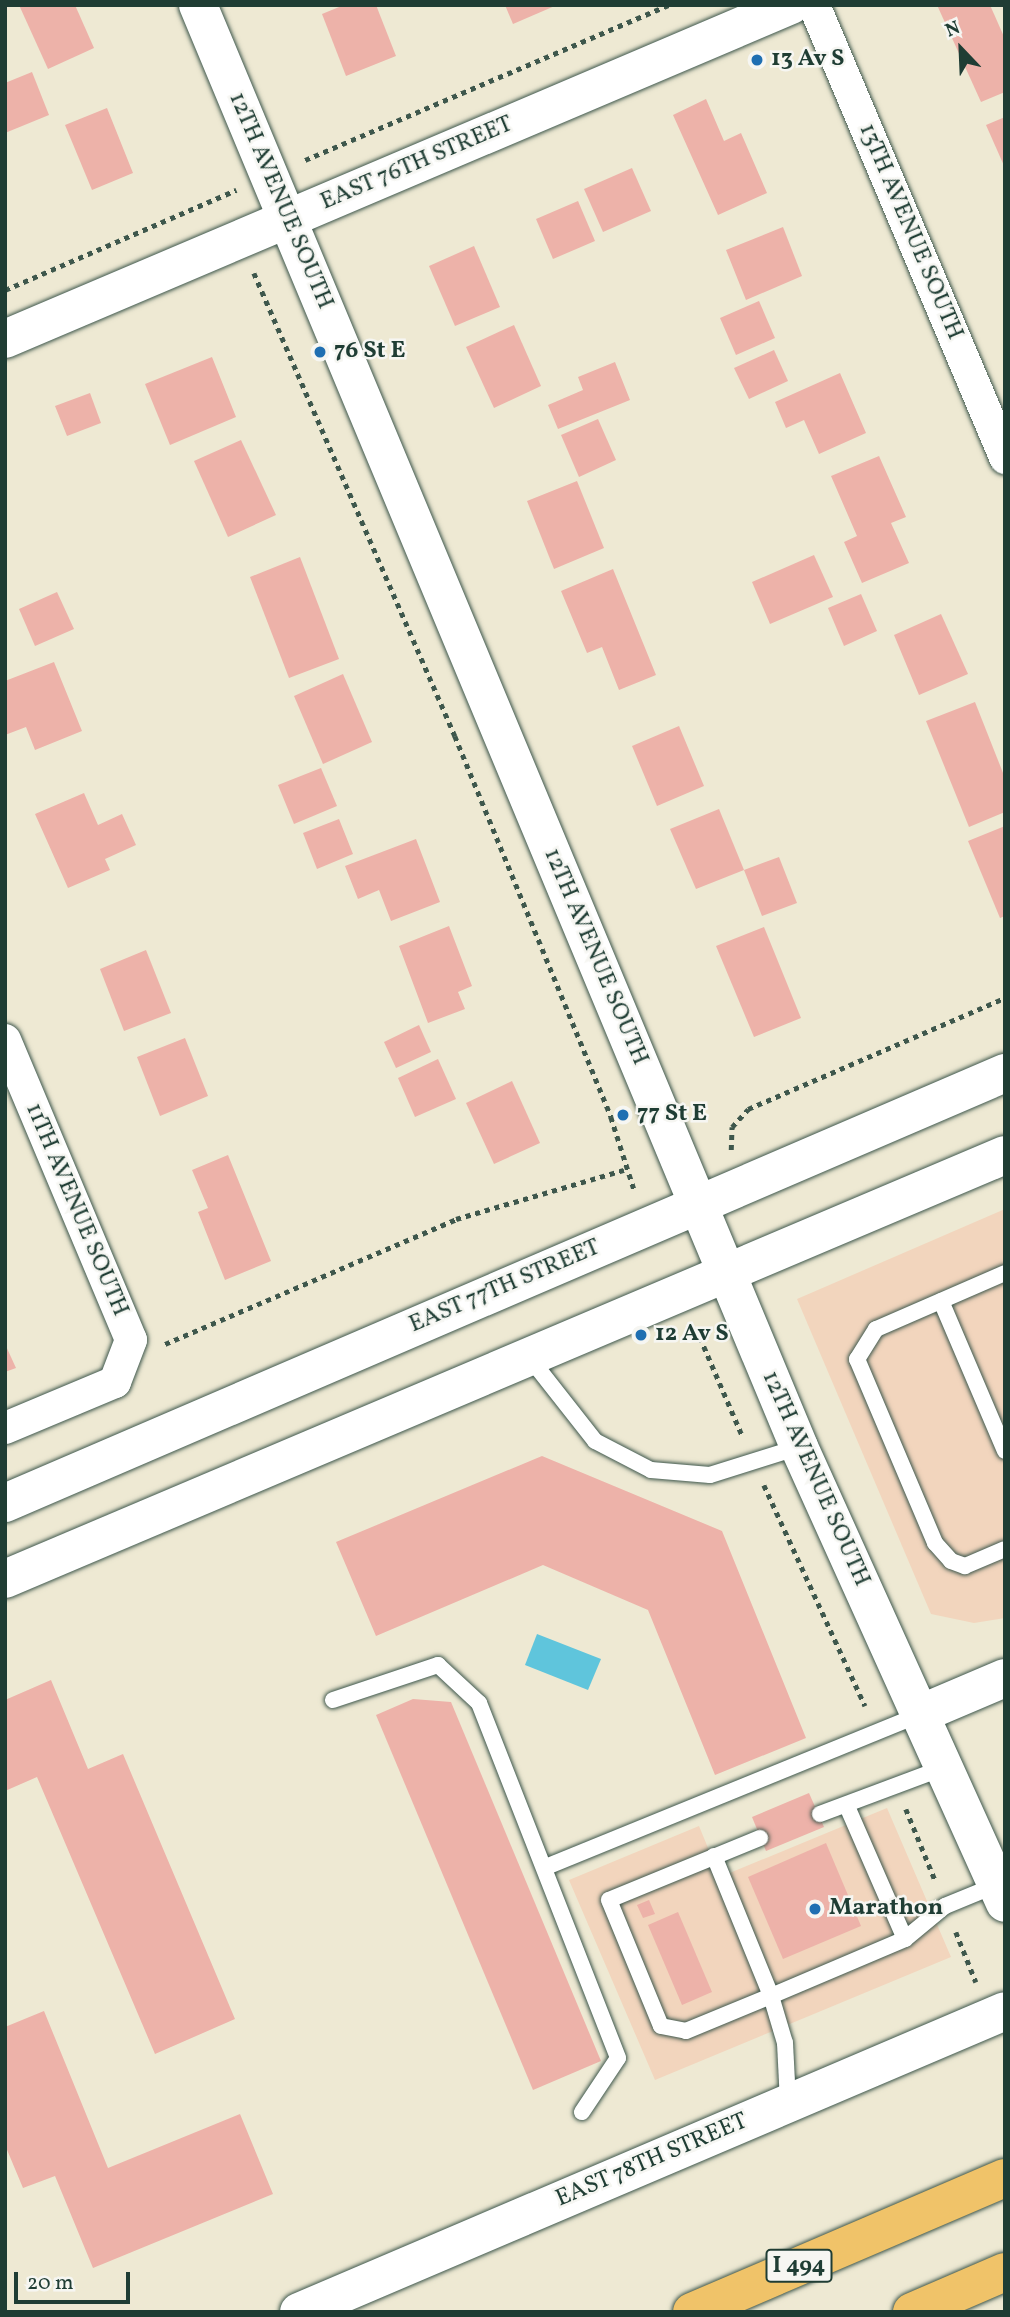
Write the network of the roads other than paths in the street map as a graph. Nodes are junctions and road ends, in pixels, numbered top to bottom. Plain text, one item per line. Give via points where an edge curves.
1 (198, 5) edge
2 (791, 5) edge
3 (814, 5) edge
4 (288, 218) junction
5 (5, 339) edge
6 (1005, 458) edge
7 (5, 1041) edge
8 (1005, 1073) edge
9 (1005, 1155) edge
10 (697, 1204) junction
11 (726, 1273) junction
12 (1005, 1273) edge
13 (941, 1301) junction
14 (529, 1356) junction
15 (5, 1428) edge
16 (799, 1447) junction
17 (1005, 1451) edge
18 (5, 1503) edge
19 (1005, 1549) edge
20 (5, 1579) edge
21 (1005, 1678) edge
22 (333, 1700) dead end
23 (920, 1714) junction
24 (943, 1768) junction
25 (847, 1806) junction
26 (820, 1814) dead end
27 (760, 1838) dead end
28 (714, 1856) junction
29 (546, 1867) junction
30 (1000, 1894) edge
31 (905, 1938) junction
32 (771, 1996) junction
33 (1005, 2011) edge
34 (788, 2103) junction
35 (582, 2112) dead end
36 (1005, 2178) edge
37 (1005, 2272) edge
38 (299, 2312) edge
39 (692, 2312) edge
40 (912, 2312) edge

1 - 4 street, 12TH AVENUE SOUTH
2 - 4 street, EAST 76TH STREET
3 - 6 street, 13TH AVENUE SOUTH
4 - 5 street, EAST 76TH STREET
4 - 10 street, 12TH AVENUE SOUTH
7 - 15 street, 11TH AVENUE SOUTH via 131,1340 115,1382
8 - 10 street, EAST 77TH STREET
9 - 11 street
10 - 11 street, 12TH AVENUE SOUTH
10 - 18 street, EAST 77TH STREET
11 - 14 street
11 - 16 street, 12TH AVENUE SOUTH
12 - 13 lane
13 - 17 lane
13 - 19 lane via 876,1328 857,1359 935,1543 951,1561 965,1566
14 - 16 lane via 573,1419 620,1457 679,1475 754,1463
14 - 20 street
16 - 23 street, 12TH AVENUE SOUTH
21 - 23 street
22 - 29 lane via 438,1665 479,1703
23 - 24 street, 12TH AVENUE SOUTH
23 - 29 lane
24 - 25 lane
24 - 30 street, 12TH AVENUE SOUTH
25 - 26 lane
25 - 31 lane
27 - 28 lane
28 - 32 lane
28 - 32 lane via 609,1900 661,2026 686,2031
29 - 35 lane via 618,2058
30 - 31 lane via 945,1906
31 - 32 lane
32 - 34 lane via 785,2043
33 - 34 street, EAST 78TH STREET
34 - 38 street, EAST 78TH STREET
36 - 39 highway, I 494
37 - 40 highway

